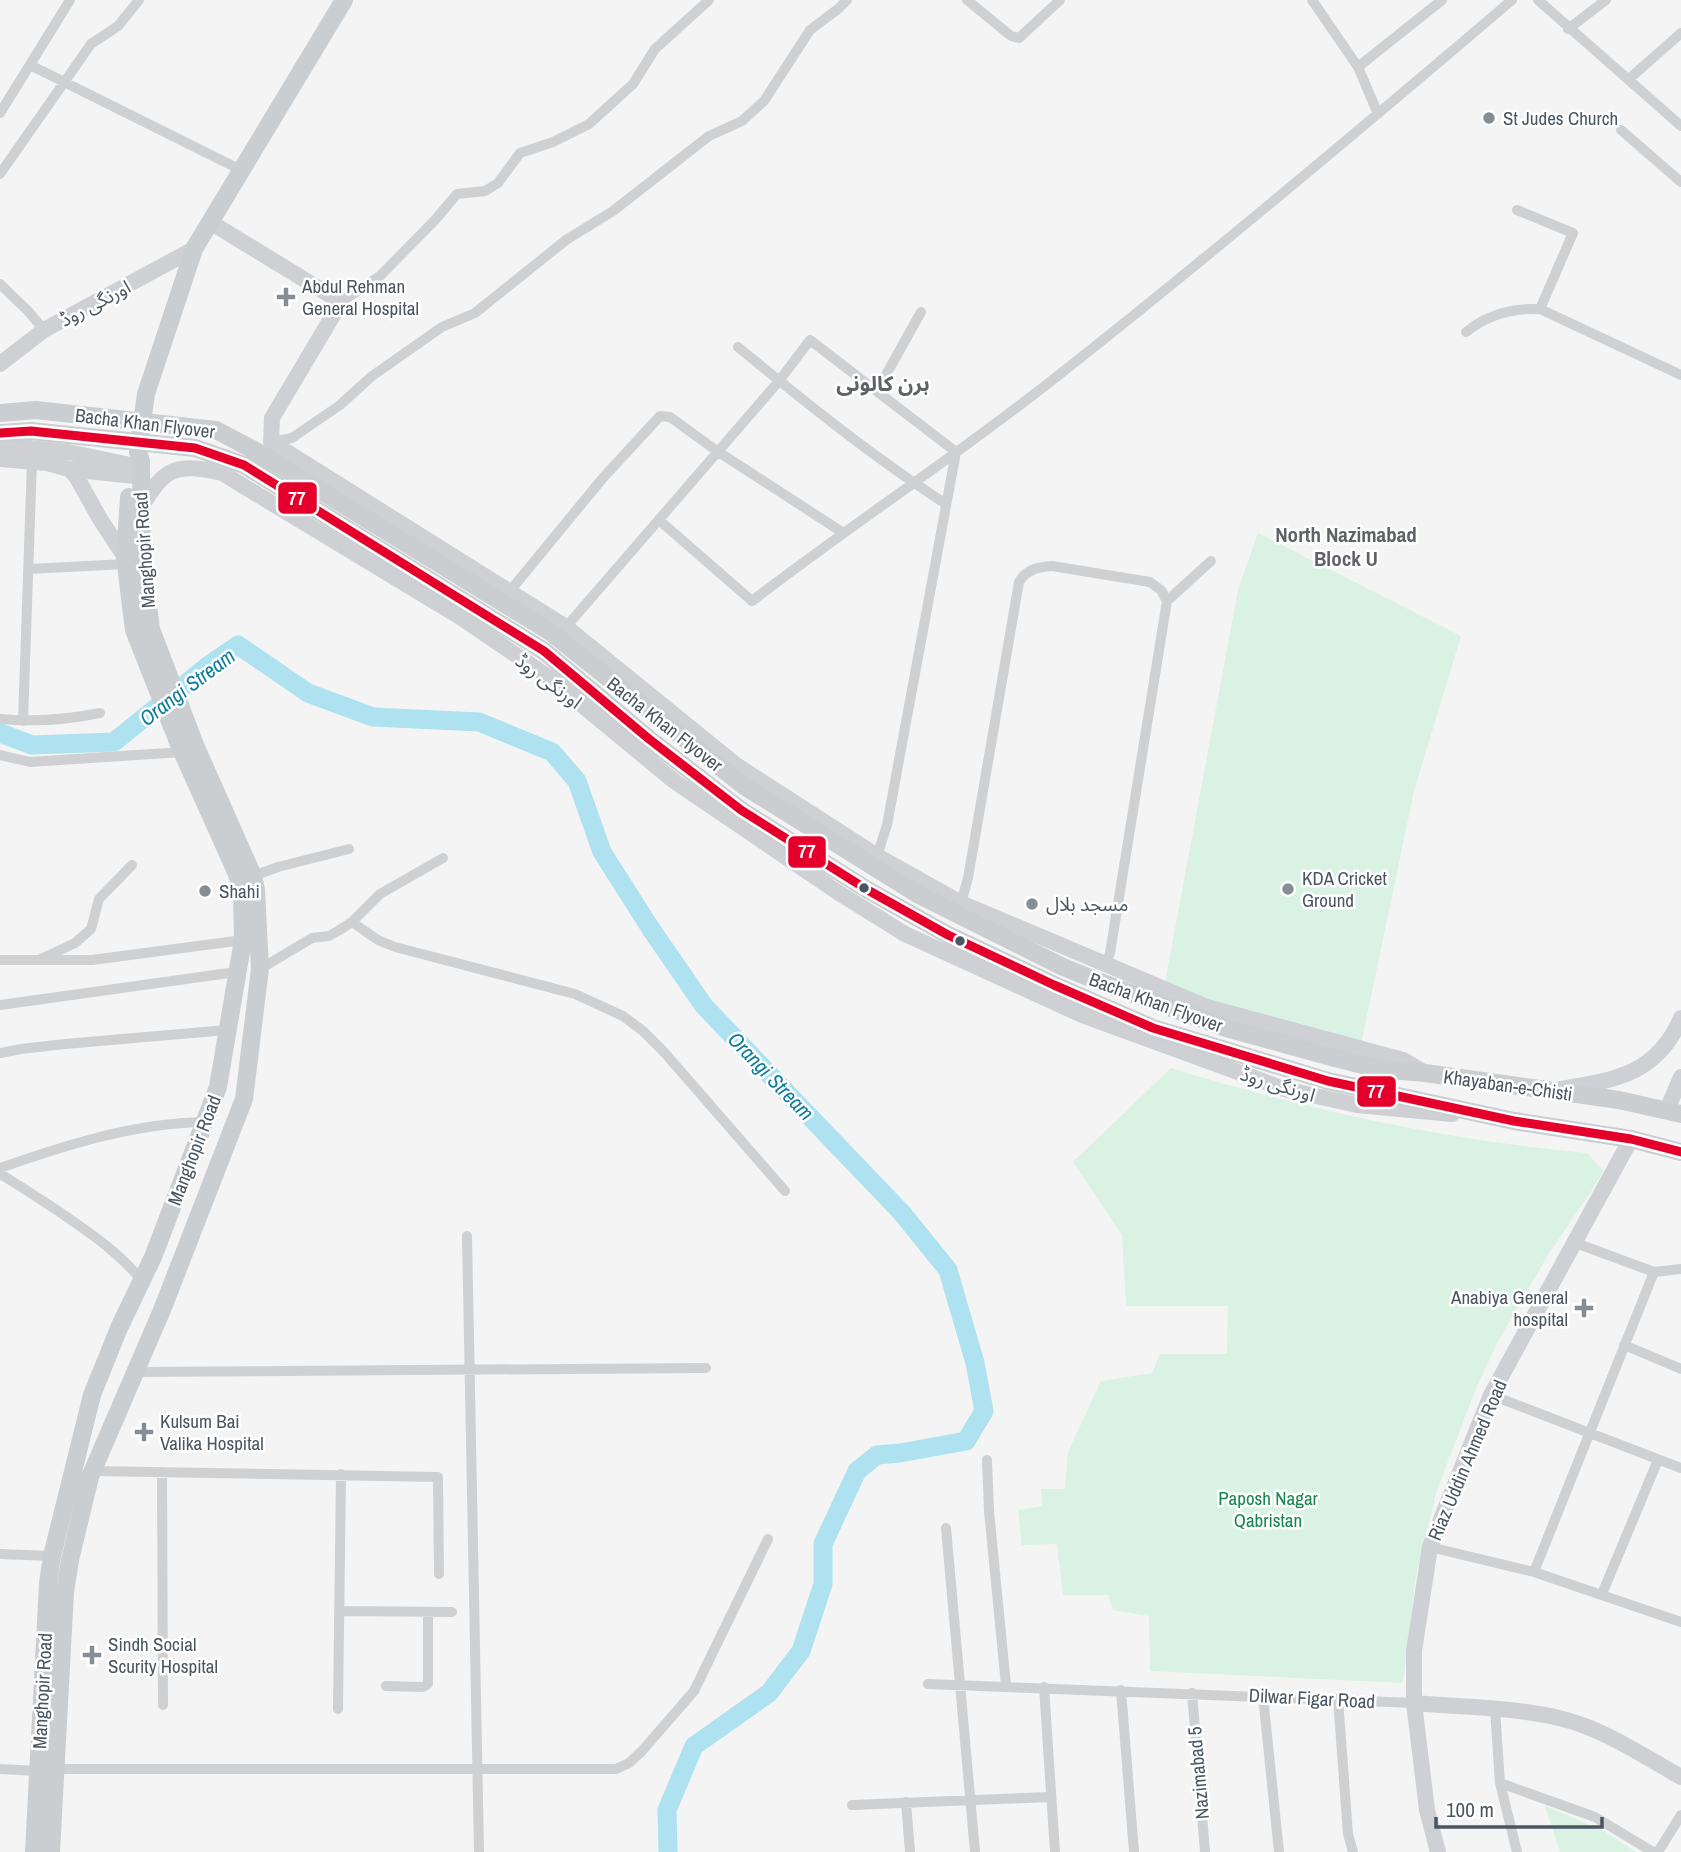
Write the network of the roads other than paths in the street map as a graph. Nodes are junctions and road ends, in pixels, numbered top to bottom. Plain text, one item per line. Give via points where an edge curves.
1 (70, 0) edge
2 (79, 0) edge
3 (139, 0) edge
4 (344, 0) edge
5 (709, 0) edge
6 (847, 0) edge
7 (967, 0) edge
8 (1059, 0) edge
9 (1312, 0) edge
10 (1442, 0) edge
11 (1512, 0) edge
12 (1538, 0) edge
13 (1606, 0) edge
14 (62, 12) junction
15 (1568, 29) junction
16 (1681, 33) edge
17 (30, 65) junction
18 (1358, 67) junction
19 (1629, 79) junction
20 (65, 82) junction
21 (0, 113) edge
22 (1378, 114) junction
23 (1681, 126) edge
24 (1621, 130) dead end
25 (241, 170) junction
26 (0, 174) edge
27 (1681, 182) edge
28 (1517, 210) dead end
29 (210, 222) junction
30 (194, 249) junction
31 (0, 284) edge
32 (341, 302) junction
33 (1541, 309) junction
34 (921, 312) dead end
35 (44, 330) junction
36 (1466, 332) dead end
37 (738, 347) dead end
38 (0, 364) edge
39 (1681, 375) edge
40 (779, 380) junction
41 (877, 391) junction
42 (0, 413) edge
43 (0, 433) edge
44 (271, 442) junction
45 (0, 445) edge
46 (717, 451) junction
47 (957, 452) junction
48 (0, 459) edge
49 (32, 461) junction
50 (136, 468) junction
51 (69, 470) junction
52 (914, 483) junction
53 (946, 504) junction
54 (140, 510) junction
55 (659, 520) junction
56 (842, 532) junction
57 (126, 561) junction
58 (1211, 561) dead end
59 (29, 569) junction
60 (510, 591) junction
61 (1167, 601) junction
62 (566, 627) junction
63 (142, 629) junction
64 (100, 713) dead end
65 (0, 719) edge
66 (23, 721) junction
67 (186, 748) junction
68 (0, 755) edge
69 (349, 849) dead end
70 (877, 856) junction
71 (443, 858) dead end
72 (132, 866) dead end
73 (253, 876) junction
74 (961, 903) junction
75 (352, 922) junction
76 (243, 940) junction
77 (0, 960) edge
78 (38, 960) junction
79 (1106, 964) junction
80 (260, 969) junction
81 (236, 972) junction
82 (0, 1005) edge
83 (1681, 1018) edge
84 (227, 1030) junction
85 (0, 1054) edge
86 (1335, 1058) joint
87 (1425, 1073) junction
88 (1681, 1077) edge
89 (1328, 1081) joint
90 (1548, 1091) junction
91 (1674, 1112) edge
92 (1514, 1121) junction
93 (205, 1122) junction
94 (1630, 1139) junction
95 (1681, 1152) edge
96 (0, 1168) edge
97 (0, 1174) edge
98 (785, 1191) dead end
99 (467, 1236) dead end
100 (1573, 1242) junction
101 (1681, 1269) edge
102 (1654, 1272) junction
103 (142, 1280) junction
104 (166, 1299) junction
105 (129, 1307) junction
106 (158, 1317) junction
107 (1624, 1345) junction
108 (706, 1368) dead end
109 (1681, 1369) edge
110 (469, 1370) junction
111 (135, 1372) junction
112 (1492, 1395) junction
113 (1589, 1432) junction
114 (987, 1460) dead end
115 (1658, 1460) junction
116 (1681, 1468) edge
117 (93, 1471) junction
118 (162, 1472) junction
119 (341, 1474) junction
120 (946, 1528) dead end
121 (768, 1539) dead end
122 (1430, 1547) junction
123 (0, 1554) edge
124 (52, 1556) junction
125 (1534, 1572) junction
126 (439, 1574) dead end
127 (1602, 1594) junction
128 (340, 1612) junction
129 (428, 1612) junction
130 (452, 1612) dead end
131 (1680, 1617) edge
132 (928, 1684) dead end
133 (961, 1684) junction
134 (1006, 1685) junction
135 (386, 1686) dead end
136 (1044, 1687) junction
137 (1121, 1690) junction
138 (1192, 1693) junction
139 (1263, 1696) junction
140 (1338, 1699) junction
141 (1413, 1703) junction
142 (163, 1705) dead end
143 (338, 1709) dead end
144 (1496, 1709) junction
145 (0, 1769) edge
146 (46, 1770) junction
147 (476, 1770) junction
148 (1681, 1777) edge
149 (1500, 1783) junction
150 (1050, 1797) junction
151 (970, 1799) junction
152 (906, 1802) junction
153 (852, 1805) dead end
154 (1681, 1815) edge
155 (34, 1852) edge
156 (51, 1852) edge
157 (479, 1852) edge
158 (909, 1852) edge
159 (975, 1852) edge
160 (1055, 1852) edge
161 (1134, 1852) edge
162 (1205, 1852) edge
163 (1279, 1852) edge
164 (1353, 1852) edge
165 (1438, 1852) edge
166 (1517, 1852) edge
167 (1655, 1852) edge

1 - 14 street
2 - 14 street
3 - 20 street via 118,26 91,44
4 - 25 main road, Manghopir Road
5 - 32 street via 655,49 633,84 589,124 520,153 498,183 485,191 457,194 380,276
6 - 44 street via 810,30 764,101 743,121 709,136 475,313 442,327 292,439
7 - 8 street via 1019,38
9 - 18 street
10 - 18 street
11 - 22 street
12 - 15 street
13 - 15 street
14 - 17 street
15 - 19 street
16 - 19 street
17 - 20 street
17 - 21 street
18 - 22 street
19 - 23 street
20 - 25 street
20 - 26 street
22 - 47 street via 1065,370
24 - 27 street
25 - 29 main road, Manghopir Road
28 - 33 street via 1573,233
29 - 30 main road, Manghopir Road
29 - 32 street
30 - 35 street, اورنگی روڈ
30 - 50 main road, Manghopir Road via 146,394
31 - 35 street
32 - 44 street via 272,418
33 - 36 street via 1491,316
33 - 39 street
34 - 41 street
35 - 38 street, اورنگی روڈ
37 - 40 street
40 - 41 street via 810,340
40 - 46 street
40 - 52 street
41 - 47 street
42 - 86 main road, Bacha Khan Flyover, bridge via 37,410 216,430 549,631 744,786 919,895 1100,982 1226,1028
43 - 89 main road, Bacha Khan Flyover, bridge via 31,430 195,448 244,466 544,651 741,810 866,889 948,935 1153,1028
44 - 60 street
45 - 50 street via 68,452
46 - 55 street
46 - 56 street
46 - 60 street via 670,417 656,418
47 - 52 street
47 - 53 street
48 - 49 street
49 - 51 street
49 - 59 street
50 - 51 street
50 - 54 main road, Manghopir Road
50 - 57 main road, Manghopir Road
51 - 57 street
52 - 53 street
52 - 56 street
53 - 70 street via 887,825
54 - 63 main road, Manghopir Road via 145,593
54 - 92 street, اورنگی روڈ via 151,490 180,467 222,473 547,676 674,781 839,893 905,934 1082,1015 1284,1089 1357,1105
55 - 56 street via 751,601
55 - 62 street
57 - 59 street
57 - 63 main road, Manghopir Road
58 - 61 street
59 - 66 street
60 - 62 street
61 - 74 street via 1150,582 1052,566 1036,567 1019,582
61 - 79 street
62 - 70 street via 736,765
63 - 67 main road, Manghopir Road
64 - 66 street
65 - 66 street
67 - 68 street via 30,762
67 - 73 main road, Manghopir Road
67 - 76 main road, Manghopir Road via 237,874
69 - 73 street
70 - 74 street
71 - 75 street via 380,894
72 - 78 street via 99,899 91,929 83,937
73 - 80 main road, Manghopir Road
74 - 79 street
75 - 80 street via 329,936 312,938
75 - 98 street via 395,947 575,994 623,1016 664,1052
76 - 78 street via 92,960
76 - 81 main road, Manghopir Road
77 - 78 street
79 - 87 street via 1207,1007 1403,1060
80 - 104 main road, Manghopir Road via 244,1099
81 - 82 street
81 - 84 main road, Manghopir Road
83 - 90 street via 1666,1046 1638,1070 1607,1081
84 - 85 street
84 - 93 main road, Manghopir Road via 218,1087
86 - 87 main road, Khayaban-e-Chisti via 1378,1069
87 - 90 main road, Khayaban-e-Chisti
88 - 91 street
89 - 92 main road, Khayaban-e-Chisti
90 - 91 main road, Khayaban-e-Chisti
92 - 94 main road, Khayaban-e-Chisti
93 - 96 street via 95,1137
93 - 103 main road, Manghopir Road
94 - 95 main road, Khayaban-e-Chisti
94 - 100 street, Riaz Uddin Ahmed Road
97 - 103 street via 97,1238
99 - 110 street
100 - 102 street
100 - 112 street, Riaz Uddin Ahmed Road
101 - 102 street
102 - 107 street
103 - 104 main road via 146,1295
103 - 105 main road, Manghopir Road
104 - 106 main road, Manghopir Road
105 - 106 main road via 149,1308
105 - 124 main road, Manghopir Road via 92,1395
106 - 111 main road, Manghopir Road
107 - 109 street
107 - 113 street
108 - 110 street
110 - 111 street
110 - 147 street
111 - 117 main road, Manghopir Road
112 - 113 street
112 - 122 street, Riaz Uddin Ahmed Road
113 - 115 street
113 - 125 street
114 - 134 street
115 - 116 street
115 - 127 street
117 - 118 street
117 - 146 main road, Manghopir Road via 70,1560
118 - 119 street
118 - 142 street
119 - 126 street via 438,1477
119 - 128 street
120 - 133 street
121 - 147 street via 694,1691 629,1763 598,1771
122 - 125 street
122 - 141 street, Riaz Uddin Ahmed Road via 1414,1651
123 - 124 street
124 - 146 main road, Manghopir Road
125 - 127 street
127 - 131 street
128 - 129 street
128 - 143 street
129 - 130 street
129 - 135 street via 428,1684
132 - 133 street, Dilwar Figar Road
133 - 134 street, Dilwar Figar Road
133 - 151 street
134 - 136 street, Dilwar Figar Road
136 - 137 street, Dilwar Figar Road
136 - 150 street
137 - 138 street, Dilwar Figar Road
137 - 161 street
138 - 139 street, Dilwar Figar Road
138 - 162 street, Nazimabad 5
139 - 140 street, Dilwar Figar Road
139 - 163 street
140 - 141 street, Dilwar Figar Road
140 - 164 street
141 - 144 street, Dilwar Figar Road
141 - 165 street, Riaz Uddin Ahmed Road via 1427,1810
144 - 148 street, Dilwar Figar Road via 1560,1718 1612,1738
144 - 149 street
145 - 146 street
146 - 147 street
146 - 155 main road, Manghopir Road
146 - 156 main road, Manghopir Road
147 - 157 street
149 - 166 street
149 - 167 street via 1595,1817
150 - 151 street
150 - 160 street
151 - 152 street
151 - 159 street
152 - 153 street
152 - 158 street
154 - 167 street

